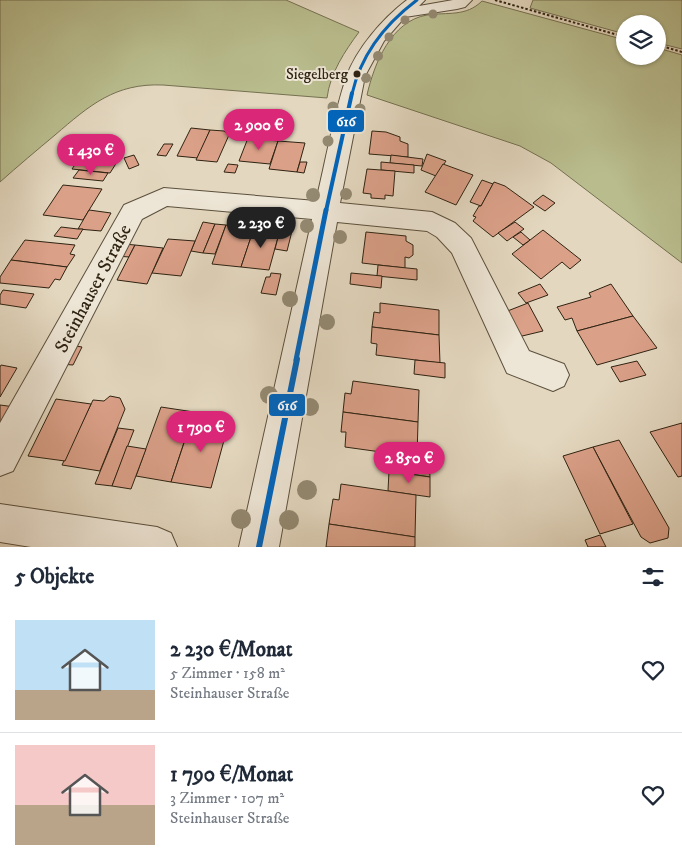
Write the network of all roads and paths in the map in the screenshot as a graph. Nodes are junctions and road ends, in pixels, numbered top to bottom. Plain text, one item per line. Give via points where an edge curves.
1 (464, 0) edge
2 (495, 0) edge
3 (408, 7) edge
4 (616, 34) edge
5 (666, 47) edge
6 (682, 52) edge
7 (326, 211) junction
8 (553, 375) dead end
9 (0, 458) edge
10 (0, 523) edge
11 (157, 547) edge
12 (259, 547) edge

1 - 3 street via 445,8
2 - 4 path
3 - 7 street via 376,38 356,76
5 - 6 path
7 - 8 street, Steinhauser Straße via 432,222 446,230 462,246 518,362
7 - 9 street, Steinhauser Straße via 164,197 133,212
7 - 12 street
10 - 11 street

